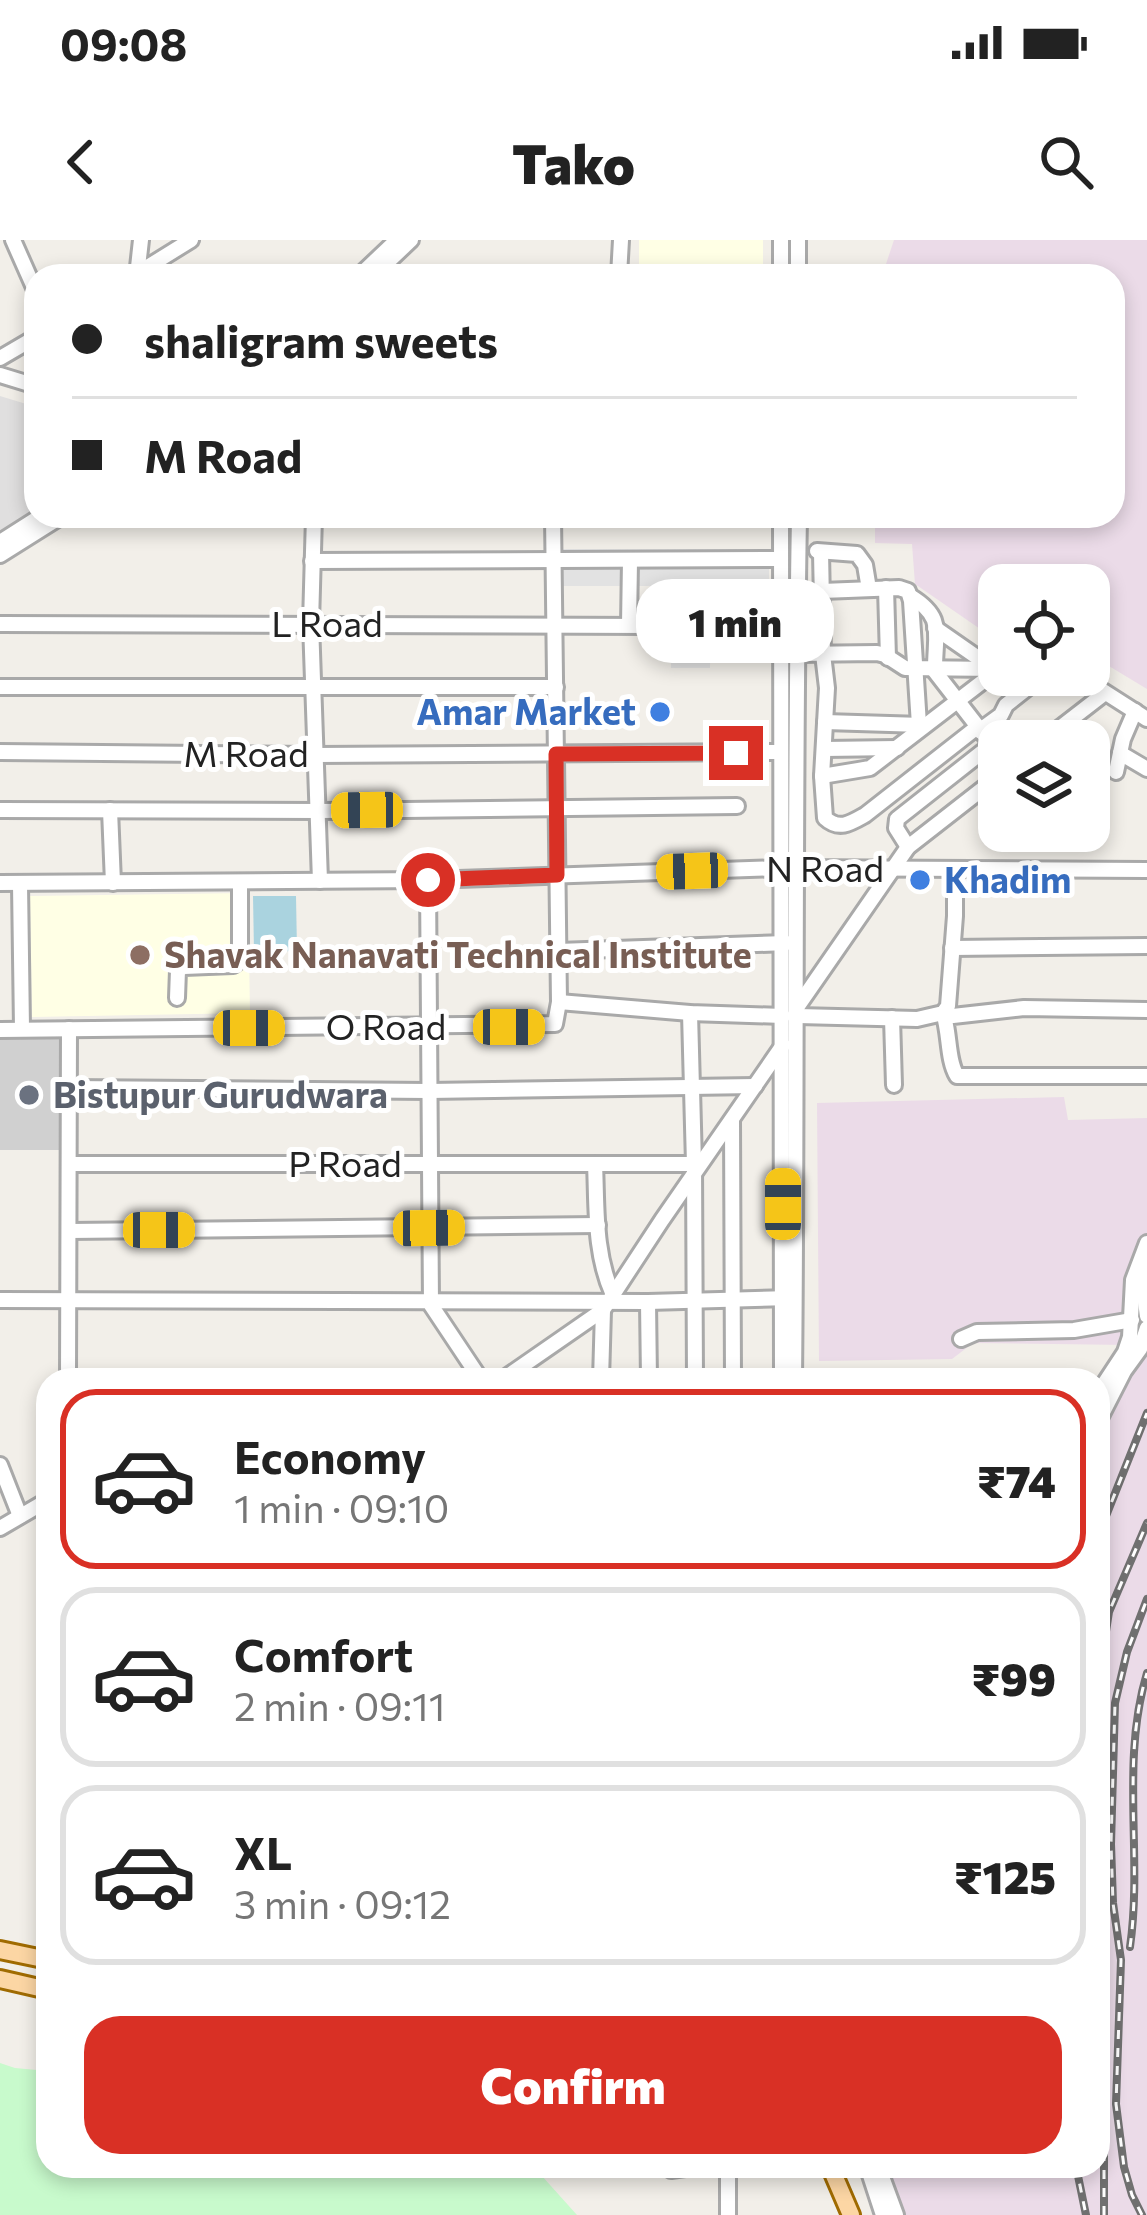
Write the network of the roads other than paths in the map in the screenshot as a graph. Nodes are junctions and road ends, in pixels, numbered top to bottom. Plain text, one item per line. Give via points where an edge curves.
1 (191, 240) edge
2 (397, 240) edge
3 (411, 240) edge
4 (153, 264) edge
5 (372, 264) edge
6 (386, 264) edge
7 (43, 528) edge
8 (313, 528) edge
9 (553, 528) edge
10 (781, 528) edge
11 (799, 528) edge
12 (798, 551) junction
13 (821, 551) junction
14 (0, 555) edge
15 (554, 559) junction
16 (781, 559) junction
17 (312, 561) junction
18 (630, 561) junction
19 (886, 588) junction
20 (869, 589) junction
21 (822, 591) junction
22 (910, 596) junction
23 (6, 622) edge
24 (311, 623) junction
25 (555, 626) junction
26 (629, 626) junction
27 (653, 626) dead end
28 (935, 628) junction
29 (797, 654) junction
30 (823, 654) junction
31 (888, 658) junction
32 (978, 658) edge
33 (914, 669) junction
34 (934, 669) junction
35 (978, 669) edge
36 (978, 685) edge
37 (313, 686) junction
38 (0, 687) edge
39 (556, 687) junction
40 (1017, 696) edge
41 (1101, 696) edge
42 (1110, 696) edge
43 (956, 702) junction
44 (1141, 715) edge
45 (994, 720) edge
46 (1070, 720) edge
47 (825, 722) junction
48 (927, 722) junction
49 (978, 729) joint
50 (898, 748) junction
51 (824, 749) junction
52 (0, 752) edge
53 (780, 752) junction
54 (1120, 753) junction
55 (317, 754) junction
56 (556, 754) junction
57 (978, 762) edge
58 (1147, 769) edge
59 (1116, 772) dead end
60 (822, 776) junction
61 (978, 794) edge
62 (737, 806) dead end
63 (557, 808) junction
64 (0, 810) edge
65 (110, 810) junction
66 (320, 811) junction
67 (908, 847) junction
68 (789, 868) junction
69 (893, 870) junction
70 (955, 870) junction
71 (1147, 870) edge
72 (557, 875) junction
73 (428, 880) junction
74 (320, 881) junction
75 (240, 882) junction
76 (0, 883) edge
77 (113, 883) junction
78 (20, 884) junction
79 (790, 943) junction
80 (1147, 946) edge
81 (952, 948) junction
82 (558, 951) junction
83 (177, 998) dead end
84 (559, 1002) junction
85 (1147, 1010) edge
86 (793, 1012) junction
87 (690, 1013) junction
88 (943, 1013) junction
89 (892, 1018) junction
90 (429, 1027) junction
91 (69, 1029) junction
92 (0, 1030) edge
93 (22, 1030) junction
94 (783, 1045) junction
95 (1147, 1076) edge
96 (894, 1085) dead end
97 (692, 1086) junction
98 (755, 1086) junction
99 (69, 1088) junction
100 (429, 1091) junction
101 (732, 1120) junction
102 (69, 1164) junction
103 (430, 1164) junction
104 (596, 1164) junction
105 (694, 1169) junction
106 (598, 1226) junction
107 (429, 1228) junction
108 (69, 1231) junction
109 (1147, 1243) edge
110 (1147, 1268) edge
111 (790, 1298) junction
112 (0, 1300) edge
113 (734, 1300) junction
114 (696, 1301) junction
115 (68, 1302) junction
116 (431, 1302) junction
117 (608, 1302) junction
118 (648, 1302) junction
119 (1142, 1322) edge
120 (961, 1340) dead end
121 (68, 1368) edge
122 (473, 1368) edge
123 (518, 1368) edge
124 (602, 1368) edge
125 (649, 1368) edge
126 (695, 1368) edge
127 (733, 1368) edge
128 (783, 1368) edge
129 (793, 1368) edge
130 (1110, 1375) edge
131 (1110, 1398) edge
132 (0, 1465) edge
133 (36, 1507) edge
134 (20, 1516) junction
135 (0, 1528) edge
136 (0, 1950) edge
137 (36, 1958) edge
138 (0, 1979) edge
139 (36, 1987) edge
140 (728, 2178) edge
141 (836, 2178) edge
142 (845, 2178) edge
143 (871, 2178) edge
144 (882, 2178) edge
145 (728, 2215) edge
146 (856, 2215) edge
147 (883, 2215) edge
148 (896, 2215) edge

1 - 4 street
2 - 5 street
3 - 6 street
7 - 14 street
8 - 17 street
9 - 15 street
10 - 16 street
11 - 12 street
12 - 13 street
12 - 29 street
13 - 20 street via 857,554
13 - 21 street
15 - 17 street
15 - 18 street
15 - 25 street
16 - 18 street
16 - 53 street
17 - 24 street
18 - 26 street
19 - 20 street
19 - 22 street
19 - 31 street
20 - 21 street
21 - 30 street
22 - 28 street via 932,612
22 - 33 street
23 - 24 street, L Road
24 - 25 street, L Road
24 - 37 street
25 - 26 street, L Road
25 - 39 street
26 - 27 street, L Road
28 - 32 street
28 - 34 street
29 - 30 street
29 - 68 street
30 - 31 street
30 - 47 street
31 - 33 street
33 - 34 street
33 - 48 street
34 - 35 street
34 - 43 street
36 - 43 street
37 - 38 street
37 - 39 street
37 - 55 street
39 - 56 street
40 - 45 street
41 - 46 street
42 - 44 street
43 - 48 street
43 - 49 street
44 - 54 street via 1127,724
47 - 48 street
47 - 51 street
48 - 50 street
49 - 60 street via 849,824 825,818
50 - 51 street
50 - 60 street via 870,768
51 - 60 street
52 - 55 street, M Road
53 - 56 street, M Road
53 - 68 street
54 - 58 street
54 - 59 street
55 - 56 street, M Road
55 - 66 street
56 - 63 street
57 - 67 street via 897,819
61 - 67 street
62 - 63 street
63 - 66 street
63 - 72 street
64 - 65 street
65 - 66 street
65 - 77 street
66 - 74 street
67 - 69 street
68 - 69 street, N Road
68 - 72 street, N Road
68 - 79 street
69 - 70 street, N Road
69 - 86 street
70 - 71 street, N Road
70 - 81 street
72 - 73 street, N Road
72 - 82 street
73 - 74 street, N Road
73 - 90 street
74 - 75 street, N Road
75 - 77 street, N Road
75 - 83 street via 240,960 178,970
76 - 78 street, N Road
77 - 78 street, N Road
78 - 93 street
79 - 82 street
79 - 86 street
80 - 81 street
81 - 88 street
82 - 84 street
84 - 87 street
84 - 90 street, O Road via 555,1024
85 - 88 street
86 - 87 street
86 - 89 street
86 - 94 street
86 - 111 street
87 - 97 street
88 - 89 street
88 - 95 street via 957,1076
89 - 96 street
90 - 91 street, O Road
90 - 100 street
91 - 93 street, O Road
91 - 99 street
92 - 93 street, O Road
94 - 98 street
94 - 111 street
97 - 98 street
97 - 100 street
97 - 105 street
98 - 101 street
99 - 100 street
99 - 102 street
100 - 103 street
101 - 105 street
101 - 113 street
102 - 103 street, P Road
102 - 108 street
103 - 104 street, P Road
103 - 107 street
104 - 105 street, P Road
104 - 106 street
105 - 114 street
105 - 117 street
106 - 107 street
106 - 117 street
107 - 108 street
107 - 116 street
108 - 115 street
109 - 119 street via 1133,1280
110 - 119 street
111 - 113 street
111 - 128 street
111 - 129 street
112 - 115 street
113 - 114 street
113 - 127 street
114 - 118 street
114 - 126 street
115 - 116 street
115 - 121 street
116 - 117 street
116 - 122 street
117 - 118 street
117 - 123 street
117 - 124 street
118 - 125 street
119 - 120 street via 976,1332
119 - 130 street
119 - 131 street via 1140,1349
132 - 134 street
133 - 134 street
134 - 135 street
136 - 137 main road
138 - 139 main road
140 - 145 street
141 - 146 main road
142 - 146 main road
143 - 147 street
144 - 148 street

